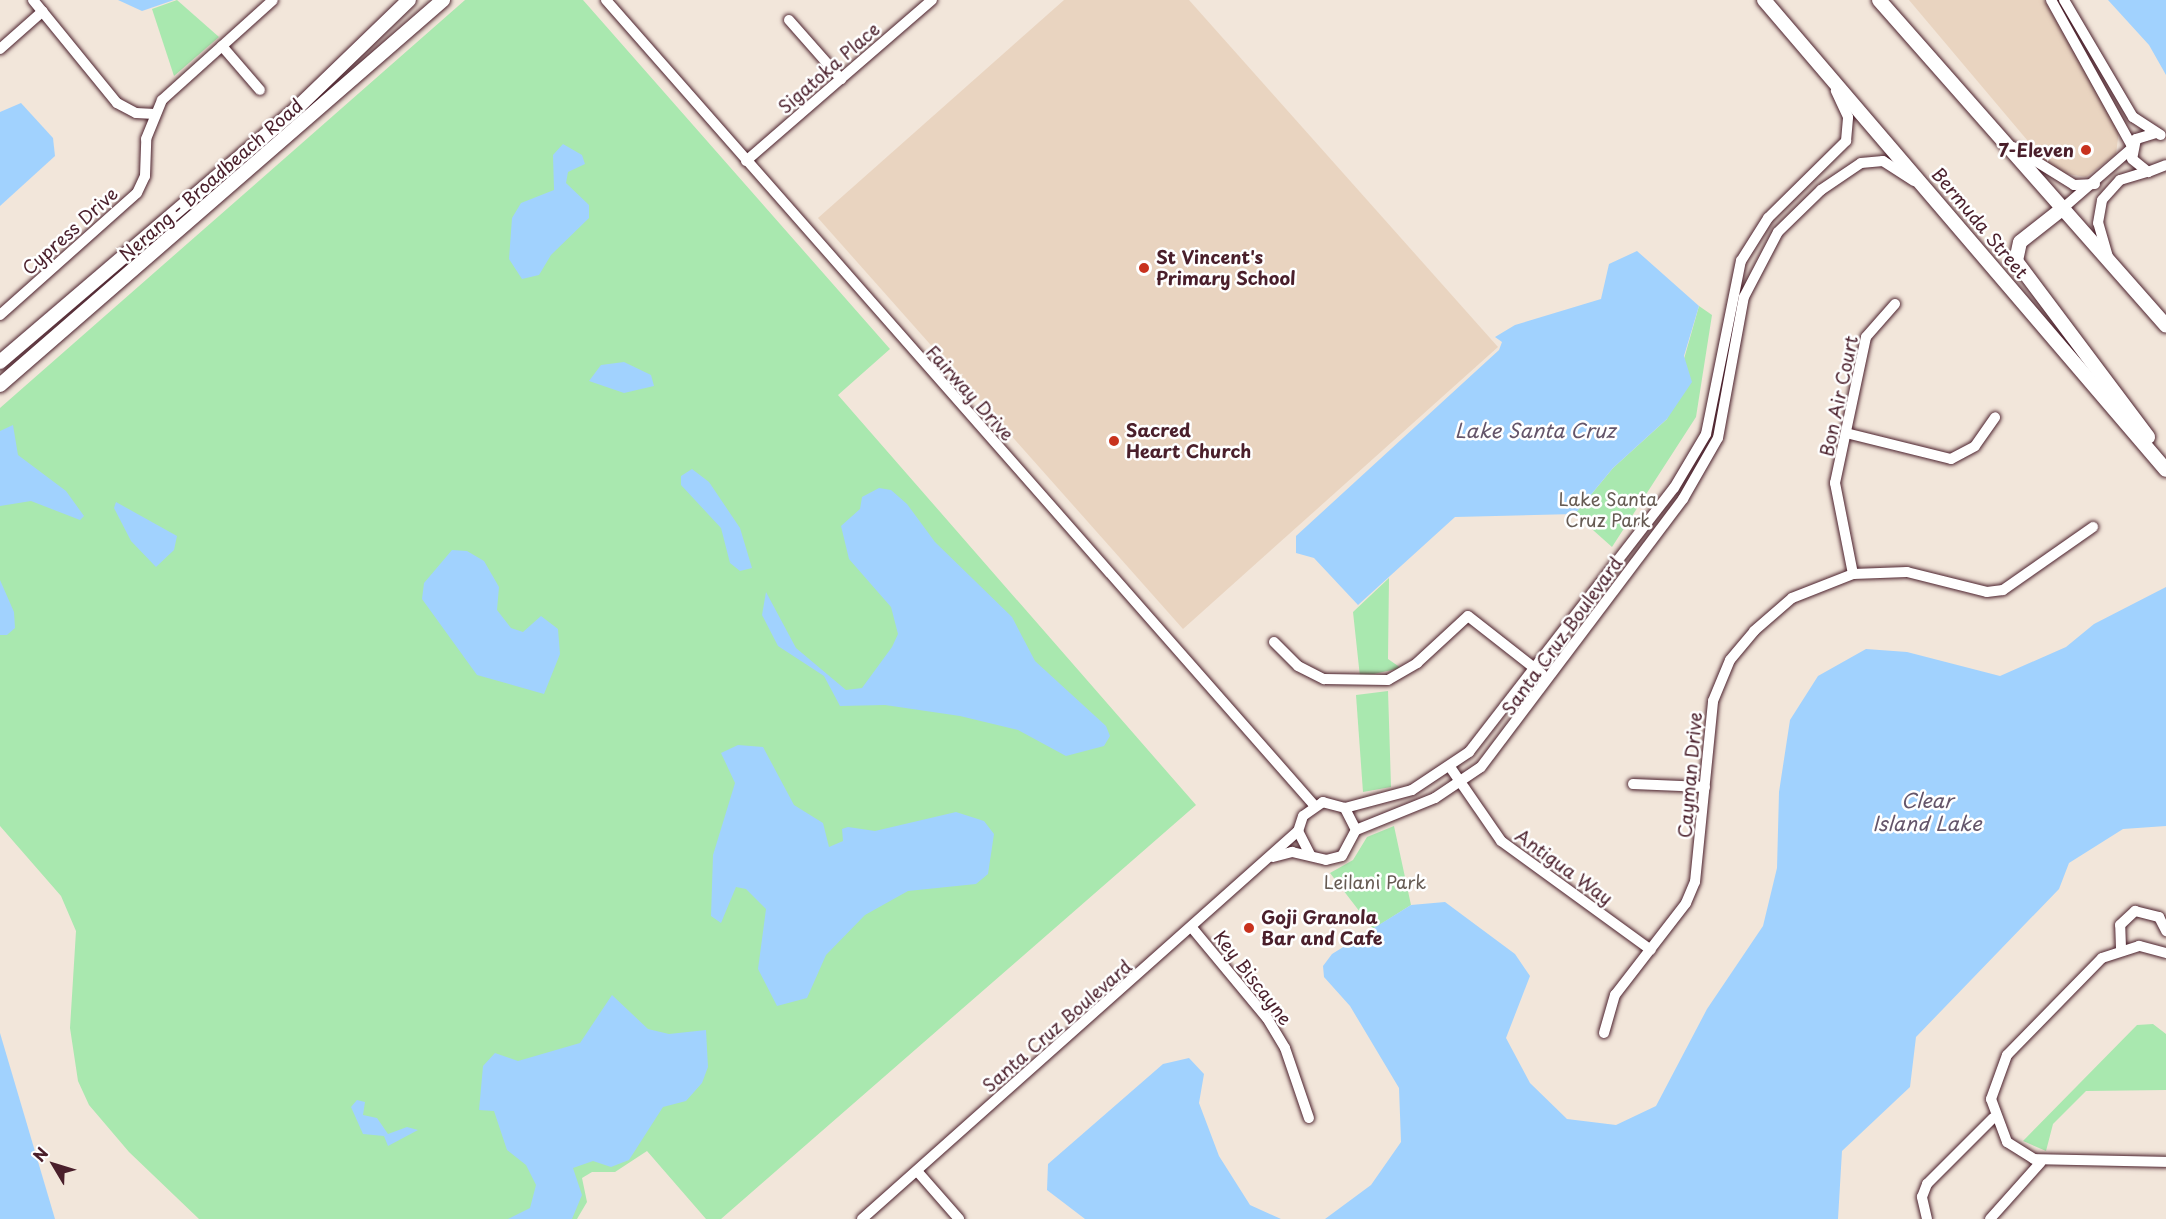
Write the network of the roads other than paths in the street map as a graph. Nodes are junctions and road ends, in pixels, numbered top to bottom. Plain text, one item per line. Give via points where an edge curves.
1 (33, 0) edge
2 (273, 0) edge
3 (409, 0) edge
4 (442, 0) edge
5 (606, 0) edge
6 (932, 0) edge
7 (1764, 0) edge
8 (1879, 0) edge
9 (2051, 0) edge
10 (2064, 0) edge
11 (43, 11) junction
12 (789, 20) dead end
13 (2072, 26) junction
14 (222, 46) junction
15 (0, 49) edge
16 (1828, 76) junction
17 (841, 79) junction
18 (260, 90) dead end
19 (2106, 94) junction
20 (2121, 98) junction
21 (155, 114) junction
22 (2163, 137) edge
23 (2000, 139) junction
24 (2131, 147) junction
25 (746, 161) junction
26 (2166, 165) edge
27 (1848, 170) junction
28 (2146, 172) junction
29 (2095, 184) junction
30 (1928, 190) junction
31 (1796, 191) junction
32 (2062, 209) junction
33 (1750, 243) junction
34 (1764, 252) junction
35 (2112, 266) junction
36 (1895, 304) dead end
37 (0, 315) edge
38 (2166, 325) edge
39 (0, 362) edge
40 (0, 385) edge
41 (1995, 417) dead end
42 (1850, 434) junction
43 (2166, 463) edge
44 (2166, 470) edge
45 (2093, 527) dead end
46 (1853, 574) junction
47 (1274, 642) dead end
48 (1537, 671) junction
49 (1550, 680) junction
50 (1450, 767) junction
51 (1461, 784) junction
52 (1633, 784) dead end
53 (1705, 787) junction
54 (1314, 805) junction
55 (1345, 808) junction
56 (1356, 830) junction
57 (1298, 831) junction
58 (1310, 855) junction
59 (1273, 857) junction
60 (1193, 929) junction
61 (2166, 931) edge
62 (2166, 938) edge
63 (2121, 948) junction
64 (1651, 950) junction
65 (2164, 952) edge
66 (1604, 1033) dead end
67 (1309, 1118) dead end
68 (1994, 1118) junction
69 (2041, 1162) junction
70 (2166, 1162) edge
71 (917, 1171) junction
72 (862, 1219) edge
73 (959, 1219) edge
74 (1927, 1219) edge
75 (1990, 1219) edge

1 - 11 street
2 - 14 street, Cypress Drive
3 - 39 main road, Nerang - Broadbeach Road via 296,109
4 - 40 main road, Nerang - Broadbeach Road
5 - 25 street, Fairway Drive
6 - 17 street, Sigatoka Place
7 - 16 main road, Bermuda Street
8 - 23 main road
9 - 13 street
10 - 13 street
11 - 15 street
11 - 21 street via 117,103 136,113
12 - 17 street
13 - 19 street
13 - 20 street
14 - 18 street
14 - 21 street, Cypress Drive via 162,100
16 - 30 main road, Bermuda Street
16 - 31 street, Santa Cruz Boulevard via 1847,112 1847,138
17 - 25 street, Sigatoka Place
19 - 20 street
19 - 24 street
20 - 22 street via 2136,121
21 - 37 street, Cypress Drive via 137,193
22 - 24 street via 2145,133
23 - 29 street via 2069,183
23 - 32 main road
24 - 28 street via 2134,163
24 - 29 street
25 - 54 street, Fairway Drive
26 - 28 street
27 - 30 street, Santa Cruz Boulevard via 1883,161
27 - 31 street via 1849,154
27 - 34 street, Santa Cruz Boulevard via 1805,204
28 - 35 street via 2120,180 2100,204 2099,230
29 - 32 street
30 - 44 main road, Bermuda Street
31 - 33 street, Santa Cruz Boulevard
32 - 35 main road
32 - 43 main road via 2020,242 2016,261
33 - 34 street
33 - 48 street, Santa Cruz Boulevard via 1735,278 1711,415 1699,448
34 - 49 street, Santa Cruz Boulevard via 1744,297 1724,420 1709,459
35 - 38 main road
36 - 42 street, Bon Air Court via 1866,337
41 - 42 street via 1971,450 1951,459
42 - 46 street, Bon Air Court via 1835,483
45 - 46 street, Cayman Drive via 2003,590 1987,592 1908,572
46 - 53 street, Cayman Drive via 1792,598 1730,660 1713,701
47 - 48 street via 1298,666 1324,679 1388,680 1417,663 1468,616
48 - 49 street
48 - 50 street, Santa Cruz Boulevard via 1488,733
49 - 51 street, Santa Cruz Boulevard via 1502,746
50 - 51 street, Antigua Way
50 - 55 street, Santa Cruz Boulevard via 1412,790
51 - 56 street, Santa Cruz Boulevard
51 - 64 street, Antigua Way via 1501,841
52 - 53 street
53 - 64 street, Cayman Drive via 1695,882
54 - 55 street via 1330,802
54 - 57 street
55 - 56 street
56 - 58 street via 1342,856 1326,860
57 - 58 street
57 - 59 street, Santa Cruz Boulevard
58 - 59 street
59 - 60 street, Santa Cruz Boulevard
60 - 67 street, Key Biscayne via 1267,1018 1285,1048
60 - 71 street, Santa Cruz Boulevard
61 - 63 street via 2158,917 2135,911 2120,925
62 - 65 street
63 - 65 street
63 - 68 street via 2102,958 2007,1055 1993,1082
64 - 66 street, Cayman Drive via 1615,995
68 - 69 street via 2007,1142
68 - 74 street via 1927,1184 1922,1197
69 - 70 street
69 - 75 street
71 - 72 street, Santa Cruz Boulevard
71 - 73 street

